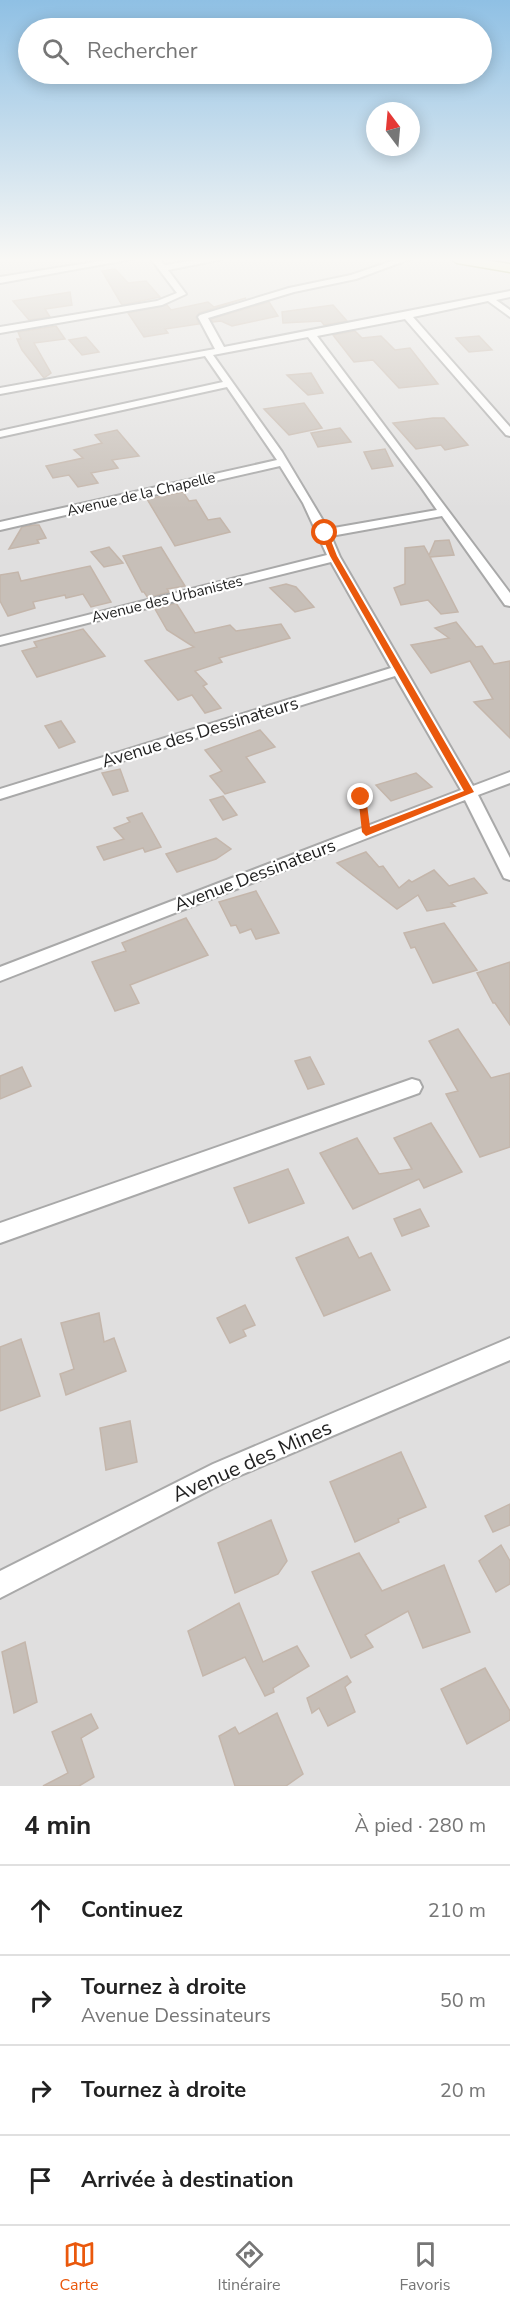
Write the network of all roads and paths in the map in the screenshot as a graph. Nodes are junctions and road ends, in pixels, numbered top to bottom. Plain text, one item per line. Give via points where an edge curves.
1 (217, 342) edge
2 (276, 342) edge
3 (317, 342) edge
4 (430, 342) edge
5 (222, 352) junction
6 (208, 354) junction
7 (229, 384) junction
8 (0, 391) edge
9 (510, 433) edge
10 (0, 434) edge
11 (282, 462) junction
12 (444, 512) junction
13 (0, 526) edge
14 (325, 533) junction
15 (334, 556) junction
16 (510, 602) edge
17 (0, 641) edge
18 (399, 670) junction
19 (510, 777) edge
20 (469, 792) junction
21 (0, 794) edge
22 (361, 797) dead end
23 (366, 832) junction
24 (510, 874) edge
25 (0, 974) edge
26 (412, 1087) dead end
27 (0, 1233) edge
28 (510, 1349) edge
29 (0, 1586) edge

1 - 5 street
2 - 5 street
3 - 12 street
4 - 9 street
5 - 6 street
6 - 7 street
6 - 8 street
7 - 10 street
7 - 11 street
11 - 13 street, Avenue de la Chapelle
11 - 14 street
12 - 14 street
12 - 16 street
14 - 15 street
15 - 17 street, Avenue des Urbanistes
15 - 18 street
18 - 20 street
18 - 21 street, Avenue des Dessinateurs
19 - 20 street, Avenue Dessinateurs
20 - 23 street, Avenue Dessinateurs
20 - 24 street
22 - 23 path
23 - 25 street, Avenue Dessinateurs
26 - 27 street
28 - 29 street, Avenue des Mines via 221,1472

